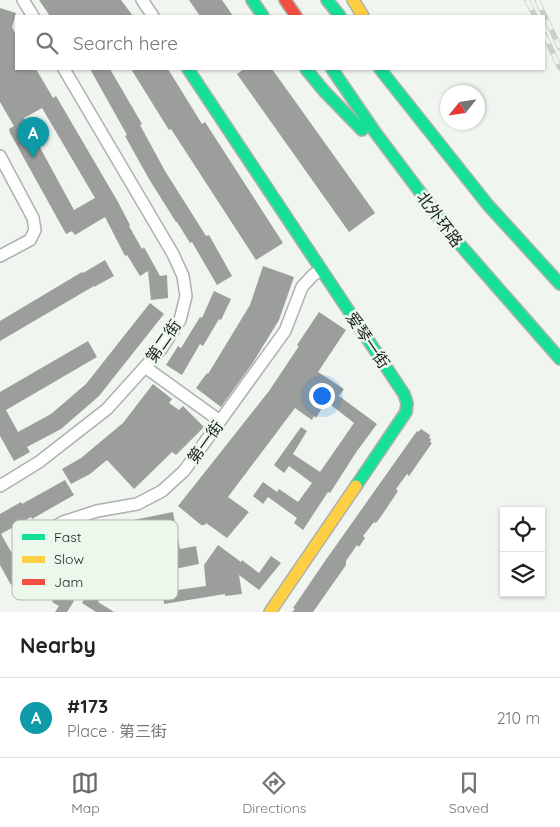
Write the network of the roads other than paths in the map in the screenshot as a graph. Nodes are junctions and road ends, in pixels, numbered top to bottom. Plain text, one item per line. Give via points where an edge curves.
1 (23, 0) edge
2 (142, 0) edge
3 (252, 0) edge
4 (285, 0) edge
5 (327, 0) edge
6 (352, 0) edge
7 (32, 15) edge
8 (151, 15) edge
9 (262, 15) edge
10 (295, 15) edge
11 (339, 15) edge
12 (362, 15) edge
13 (65, 70) edge
14 (189, 70) edge
15 (307, 70) edge
16 (333, 70) edge
17 (381, 70) edge
18 (401, 77) dead end
19 (444, 150) junction
20 (0, 156) edge
21 (406, 173) junction
22 (0, 256) edge
23 (321, 270) junction
24 (560, 284) edge
25 (560, 359) edge
26 (145, 367) junction
27 (220, 422) junction
28 (1, 484) edge
29 (69, 520) edge
30 (270, 612) edge

1 - 7 street
2 - 8 street
3 - 9 main road
4 - 10 main road
5 - 11 main road
6 - 12 main road
13 - 26 street, 第二街 via 183,276 186,296 180,320
14 - 23 main road, 爱琴一街
15 - 21 main road
16 - 21 main road, 北外环路
17 - 19 main road
18 - 19 main road
19 - 24 main road via 488,206
20 - 22 street via 33,218 35,230 30,240
21 - 25 main road, 北外环路 via 456,240
23 - 27 street, 第一街 via 302,287 285,331
23 - 30 main road, 爱琴一街 via 404,394 406,412
26 - 27 street
26 - 28 street, 第二街 via 107,409 39,462
27 - 29 street, 第一街 via 184,471 162,491 137,504

